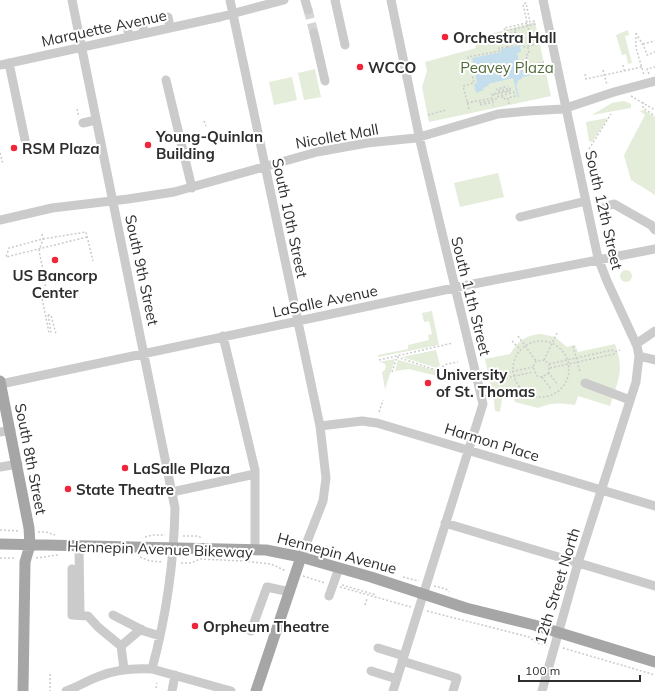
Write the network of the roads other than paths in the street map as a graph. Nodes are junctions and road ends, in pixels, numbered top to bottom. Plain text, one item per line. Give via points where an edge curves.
1 (72, 0) edge
2 (230, 0) edge
3 (282, 0) edge
4 (305, 0) edge
5 (335, 0) edge
6 (391, 0) edge
7 (543, 0) edge
8 (308, 10) tunnel mouth
9 (233, 14) junction
10 (168, 17) dead end
11 (142, 22) dead end
12 (128, 26) dead end
13 (170, 28) junction
14 (144, 33) junction
15 (314, 33) tunnel mouth
16 (129, 36) junction
17 (345, 45) dead end
18 (81, 47) junction
19 (4, 64) edge
20 (652, 78) edge
21 (166, 80) dead end
22 (325, 81) dead end
23 (566, 108) junction
24 (96, 120) junction
25 (83, 123) dead end
26 (419, 137) junction
27 (24, 140) dead end
28 (265, 166) junction
29 (192, 188) junction
30 (113, 201) junction
31 (586, 201) junction
32 (606, 206) dead end
33 (520, 217) dead end
34 (0, 220) edge
35 (655, 230) edge
36 (655, 249) edge
37 (598, 258) junction
38 (454, 288) junction
39 (298, 320) junction
40 (655, 331) edge
41 (223, 336) junction
42 (636, 344) junction
43 (145, 353) junction
44 (639, 356) junction
45 (655, 360) edge
46 (0, 382) edge
47 (585, 382) dead end
48 (630, 400) junction
49 (320, 426) junction
50 (5, 431) edge
51 (468, 449) junction
52 (18, 464) junction
53 (0, 467) edge
54 (255, 474) junction
55 (601, 489) junction
56 (172, 492) junction
57 (655, 506) edge
58 (445, 523) junction
59 (0, 544) edge
60 (30, 544) junction
61 (79, 546) junction
62 (174, 548) junction
63 (254, 549) junction
64 (301, 557) junction
65 (578, 563) junction
66 (339, 568) junction
67 (72, 569) dead end
68 (655, 586) edge
69 (290, 592) junction
70 (424, 594) junction
71 (329, 596) dead end
72 (80, 615) junction
73 (113, 615) dead end
74 (141, 629) junction
75 (251, 631) dead end
76 (558, 633) junction
77 (160, 636) junction
78 (120, 646) junction
79 (378, 648) dead end
80 (403, 659) junction
81 (655, 662) edge
82 (152, 669) junction
83 (124, 670) junction
84 (371, 671) dead end
85 (175, 675) junction
86 (397, 679) junction
87 (23, 691) edge
88 (66, 691) edge
89 (172, 691) edge
90 (231, 691) edge
91 (256, 691) edge
92 (393, 691) edge
93 (453, 691) edge
94 (542, 691) edge

1 - 18 street, South 9th Street
2 - 9 street, South 10th Street
3 - 9 street, Marquette Avenue
4 - 8 street
5 - 17 street
6 - 26 street, South 11th Street
7 - 23 street, South 12th Street
9 - 13 street, Marquette Avenue
9 - 28 street, South 10th Street
10 - 13 street
11 - 14 street
12 - 16 street
13 - 14 street, Marquette Avenue
14 - 16 street, Marquette Avenue
15 - 22 street
16 - 18 street, Marquette Avenue
18 - 19 street, Marquette Avenue
18 - 24 street, South 9th Street
19 - 27 street
20 - 23 street, Nicollet Mall
21 - 29 street
23 - 26 street, Nicollet Mall via 498,114
23 - 31 street, South 12th Street
24 - 25 street
24 - 30 street, South 9th Street
26 - 28 street, Nicollet Mall via 330,149
26 - 38 street, South 11th Street
28 - 29 street, Nicollet Mall
28 - 39 street, South 10th Street
29 - 30 street, Nicollet Mall
30 - 34 street, Nicollet Mall via 52,208
30 - 43 street, South 9th Street
31 - 33 street
31 - 37 street, South 12th Street
32 - 35 street via 614,204
36 - 37 street, LaSalle Avenue
37 - 38 street, LaSalle Avenue
37 - 42 street, South 12th Street
38 - 39 street, LaSalle Avenue
38 - 51 street, South 11th Street via 483,404
39 - 41 street, LaSalle Avenue
39 - 49 street, South 10th Street
40 - 42 street
41 - 43 street, LaSalle Avenue
41 - 54 street
42 - 44 street, South 12th Street
43 - 46 street, LaSalle Avenue
43 - 56 street, South 9th Street
44 - 45 street
44 - 48 street, South 12th Street via 636,382
46 - 50 main road, South 8th Street
47 - 48 street
48 - 55 street, South 12th Street
49 - 51 street, Harmon Place via 370,421
49 - 64 street, South 10th Street via 326,478 323,504
50 - 52 main road, South 8th Street
51 - 55 street, Harmon Place
51 - 58 street, South 11th Street
52 - 53 street
52 - 60 main road, South 8th Street
54 - 56 street
54 - 63 street
55 - 57 street, Harmon Place
55 - 65 street, 12th Street North
56 - 62 street, South 9th Street via 175,508
58 - 65 street
58 - 70 street, South 11th Street
59 - 60 main road, Hennepin Avenue
60 - 61 main road, Hennepin Avenue
60 - 87 main road via 26,558
61 - 62 main road, Hennepin Avenue
61 - 72 street
62 - 63 main road, Hennepin Avenue
62 - 77 street, South 9th Street
63 - 64 main road, Hennepin Avenue
64 - 66 main road, Hennepin Avenue
64 - 69 main road
65 - 68 street
65 - 76 street, 12th Street North
66 - 70 main road, Hennepin Avenue
66 - 71 street via 337,585
67 - 72 street via 72,615
69 - 75 street via 267,587
69 - 91 main road
70 - 76 main road, Hennepin Avenue
70 - 80 street, South 11th Street
72 - 78 street via 88,616
73 - 74 street
74 - 77 street
74 - 78 street
76 - 81 main road, Hennepin Avenue
76 - 94 street, 12th Street North
77 - 82 street, South 9th Street
78 - 83 street
79 - 80 street
80 - 86 street, South 11th Street
80 - 93 street via 457,678
82 - 83 street
82 - 85 street
83 - 88 street via 100,676
84 - 86 street
85 - 89 street
85 - 90 street
86 - 92 street, South 11th Street

